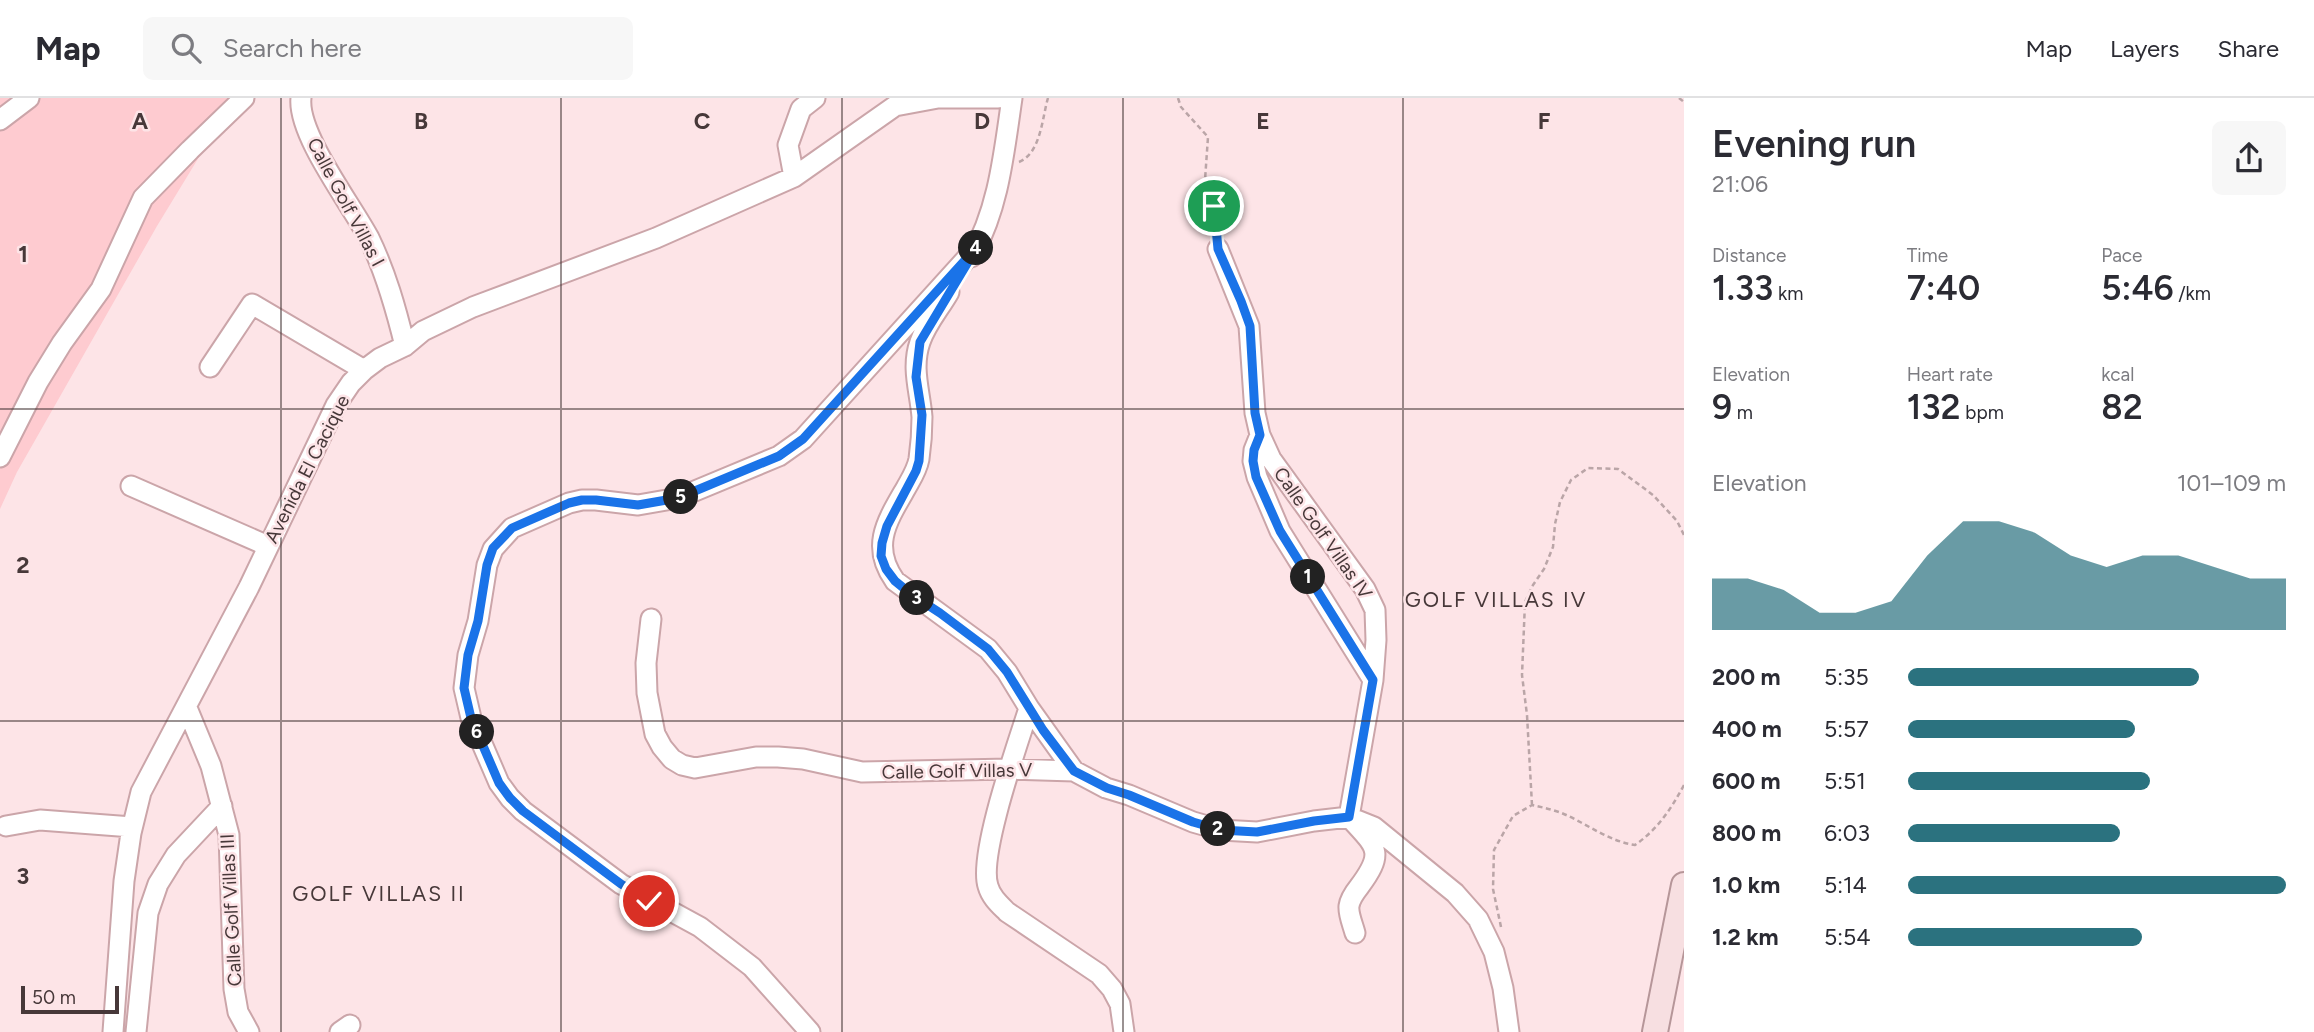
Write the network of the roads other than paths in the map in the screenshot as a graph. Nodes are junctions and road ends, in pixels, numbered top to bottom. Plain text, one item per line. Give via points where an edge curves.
1 (29, 98) edge
2 (244, 98) edge
3 (301, 98) edge
4 (815, 98) edge
5 (998, 98) edge
6 (1012, 98) edge
7 (0, 120) edge
8 (794, 177) junction
9 (977, 247) junction
10 (1218, 249) road end
11 (405, 346) junction
12 (210, 367) dead end
13 (364, 370) junction
14 (1260, 435) junction
15 (0, 457) edge
16 (131, 486) dead end
17 (268, 546) junction
18 (650, 620) dead end
19 (1373, 680) junction
20 (187, 708) junction
21 (1029, 708) junction
22 (1009, 769) junction
23 (1074, 771) junction
24 (222, 806) junction
25 (1349, 817) junction
26 (6, 826) dead end
27 (132, 828) junction
28 (1684, 885) edge
29 (1355, 933) dead end
30 (113, 1032) edge
31 (136, 1032) edge
32 (249, 1032) edge
33 (810, 1032) edge
34 (1124, 1032) edge
35 (1509, 1032) edge
36 (1655, 1032) edge

1 - 7 street
2 - 15 street via 143,198 101,289 38,382
3 - 11 street, Calle Golf Villas I via 304,123 391,289
4 - 8 street via 801,109 788,145
5 - 8 street, Avenida El Cacique via 938,98 895,106
6 - 9 street via 997,191
8 - 11 street, Avenida El Cacique via 656,238 473,307 424,331
9 - 21 street via 920,342 916,377 922,415 919,461 887,526 881,556 895,581 988,649
9 - 33 street via 803,439 785,453 678,498 638,505 596,500 569,503 512,528 493,548 487,565 464,688 471,718 499,783 523,811 621,884 700,927 752,967
10 - 14 street, Calle Golf Villas IV via 1250,326
11 - 13 street, Avenida El Cacique
12 - 13 street via 252,304
13 - 17 street, Avenida El Cacique via 336,405
14 - 19 street via 1254,450 1256,477 1280,531
14 - 19 street, Calle Golf Villas IV via 1271,459 1366,589 1375,610
16 - 17 street
17 - 20 street, Avenida El Cacique
18 - 22 street, Calle Golf Villas V via 647,683 656,734 672,759 682,765 695,768 778,757 862,772
19 - 25 street, Calle Golf Villas IV
20 - 24 street, Calle Golf Villas III
20 - 27 street, Avenida El Cacique via 141,792
21 - 22 street
21 - 23 street
22 - 23 street, Calle Golf Villas V
22 - 34 street via 988,852 988,887 1007,912 1099,974 1120,1004
23 - 25 street, Calle Golf Villas V via 1221,830 1257,832
24 - 31 street via 176,855 158,884 148,914
24 - 32 street, Calle Golf Villas III via 229,835 234,989 238,1012
25 - 29 street via 1373,844 1376,855 1374,866 1350,902
25 - 35 street via 1374,827 1455,893 1478,919 1494,952
26 - 27 street via 40,820
27 - 30 street, Avenida El Cacique via 121,907
28 - 36 main road

